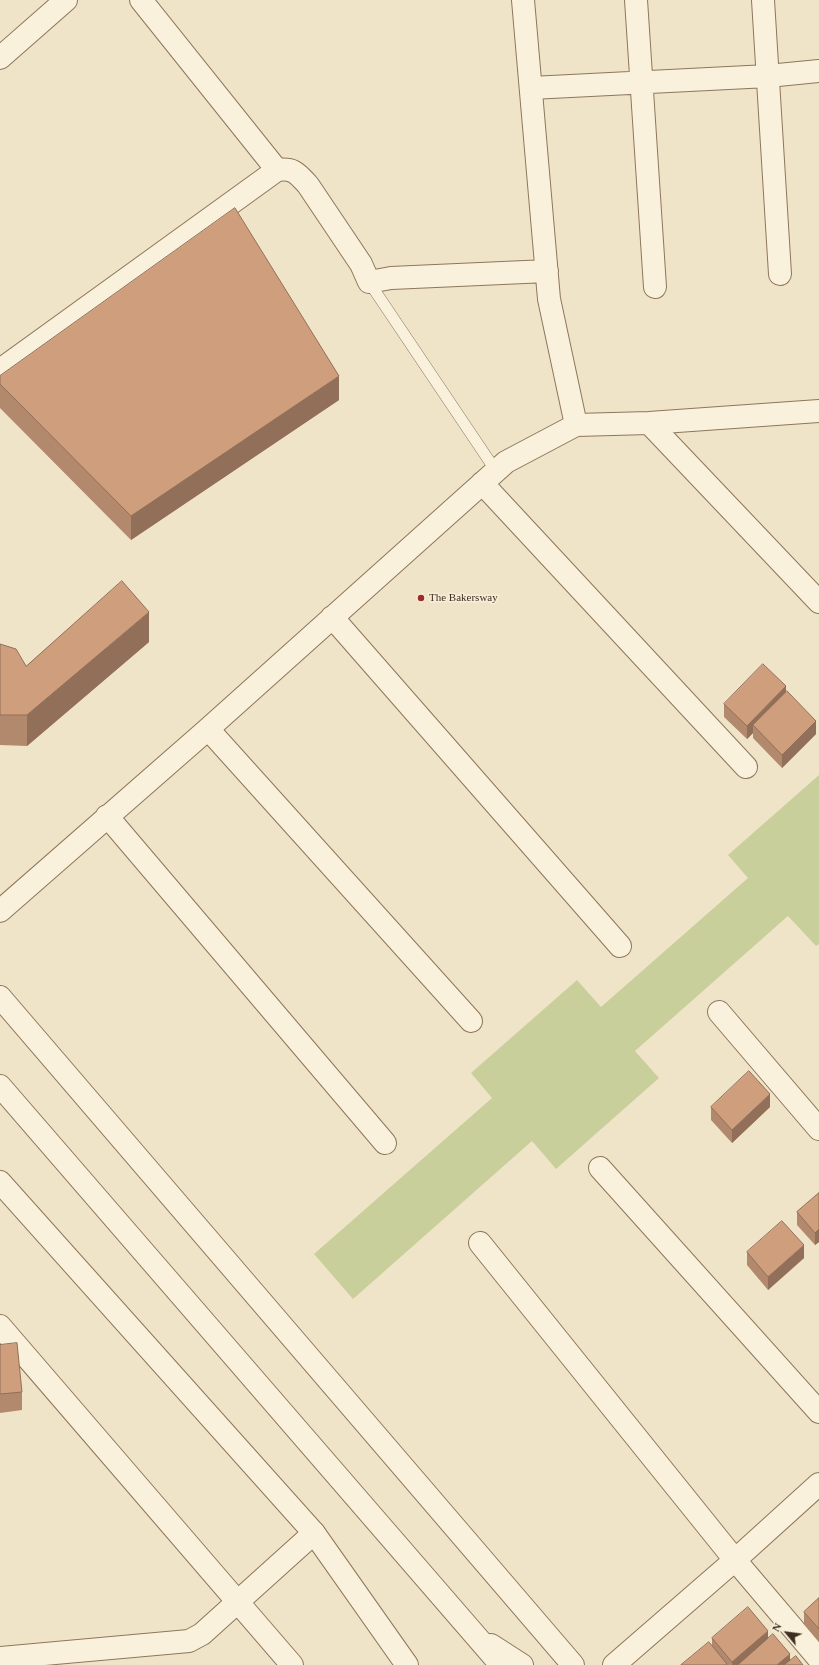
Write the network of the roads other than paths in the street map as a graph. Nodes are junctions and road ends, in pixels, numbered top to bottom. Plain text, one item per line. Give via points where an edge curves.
1 (66, 0) edge
2 (141, 0) edge
3 (524, 0) edge
4 (636, 0) edge
5 (763, 0) edge
6 (0, 58) edge
7 (819, 71) edge
8 (768, 76) junction
9 (642, 82) junction
10 (531, 88) junction
11 (277, 170) junction
12 (547, 272) junction
13 (780, 274) dead end
14 (369, 282) junction
15 (655, 287) dead end
16 (0, 370) edge
17 (819, 411) edge
18 (649, 423) junction
19 (576, 425) junction
20 (489, 477) junction
21 (819, 602) edge
22 (332, 617) junction
23 (208, 729) junction
24 (746, 767) dead end
25 (107, 816) junction
26 (0, 911) edge
27 (620, 946) dead end
28 (0, 997) edge
29 (719, 1012) dead end
30 (471, 1021) dead end
31 (0, 1086) edge
32 (819, 1129) edge
33 (385, 1143) dead end
34 (600, 1168) dead end
35 (0, 1182) edge
36 (480, 1243) dead end
37 (0, 1326) edge
38 (819, 1412) edge
39 (819, 1484) edge
40 (314, 1533) junction
41 (735, 1560) junction
42 (238, 1602) junction
43 (474, 1633) junction
44 (0, 1658) edge
45 (819, 1659) edge
46 (292, 1665) edge
47 (407, 1665) edge
48 (502, 1665) edge
49 (522, 1665) edge
50 (573, 1665) edge
51 (614, 1665) edge

1 - 6 street
2 - 11 street
3 - 10 street
4 - 9 street
5 - 8 street
7 - 8 street
8 - 9 street
8 - 13 street
9 - 10 street
9 - 15 street
10 - 12 street
11 - 14 street via 289,168 308,185 361,264
11 - 16 street
12 - 14 street via 391,278
12 - 19 street via 549,299
14 - 20 lane
17 - 18 street
18 - 19 street
18 - 21 street
19 - 20 street via 506,462
20 - 22 street
20 - 24 street
22 - 23 street
22 - 27 street
23 - 25 street
23 - 30 street
25 - 26 street
25 - 33 street
28 - 50 street
29 - 32 street
31 - 43 street
34 - 38 street
35 - 40 street
36 - 41 street
37 - 42 street
39 - 41 street
40 - 42 street
40 - 47 street
41 - 45 street
41 - 51 street
42 - 44 street via 202,1634 189,1641
42 - 46 street
43 - 48 street
43 - 49 street

